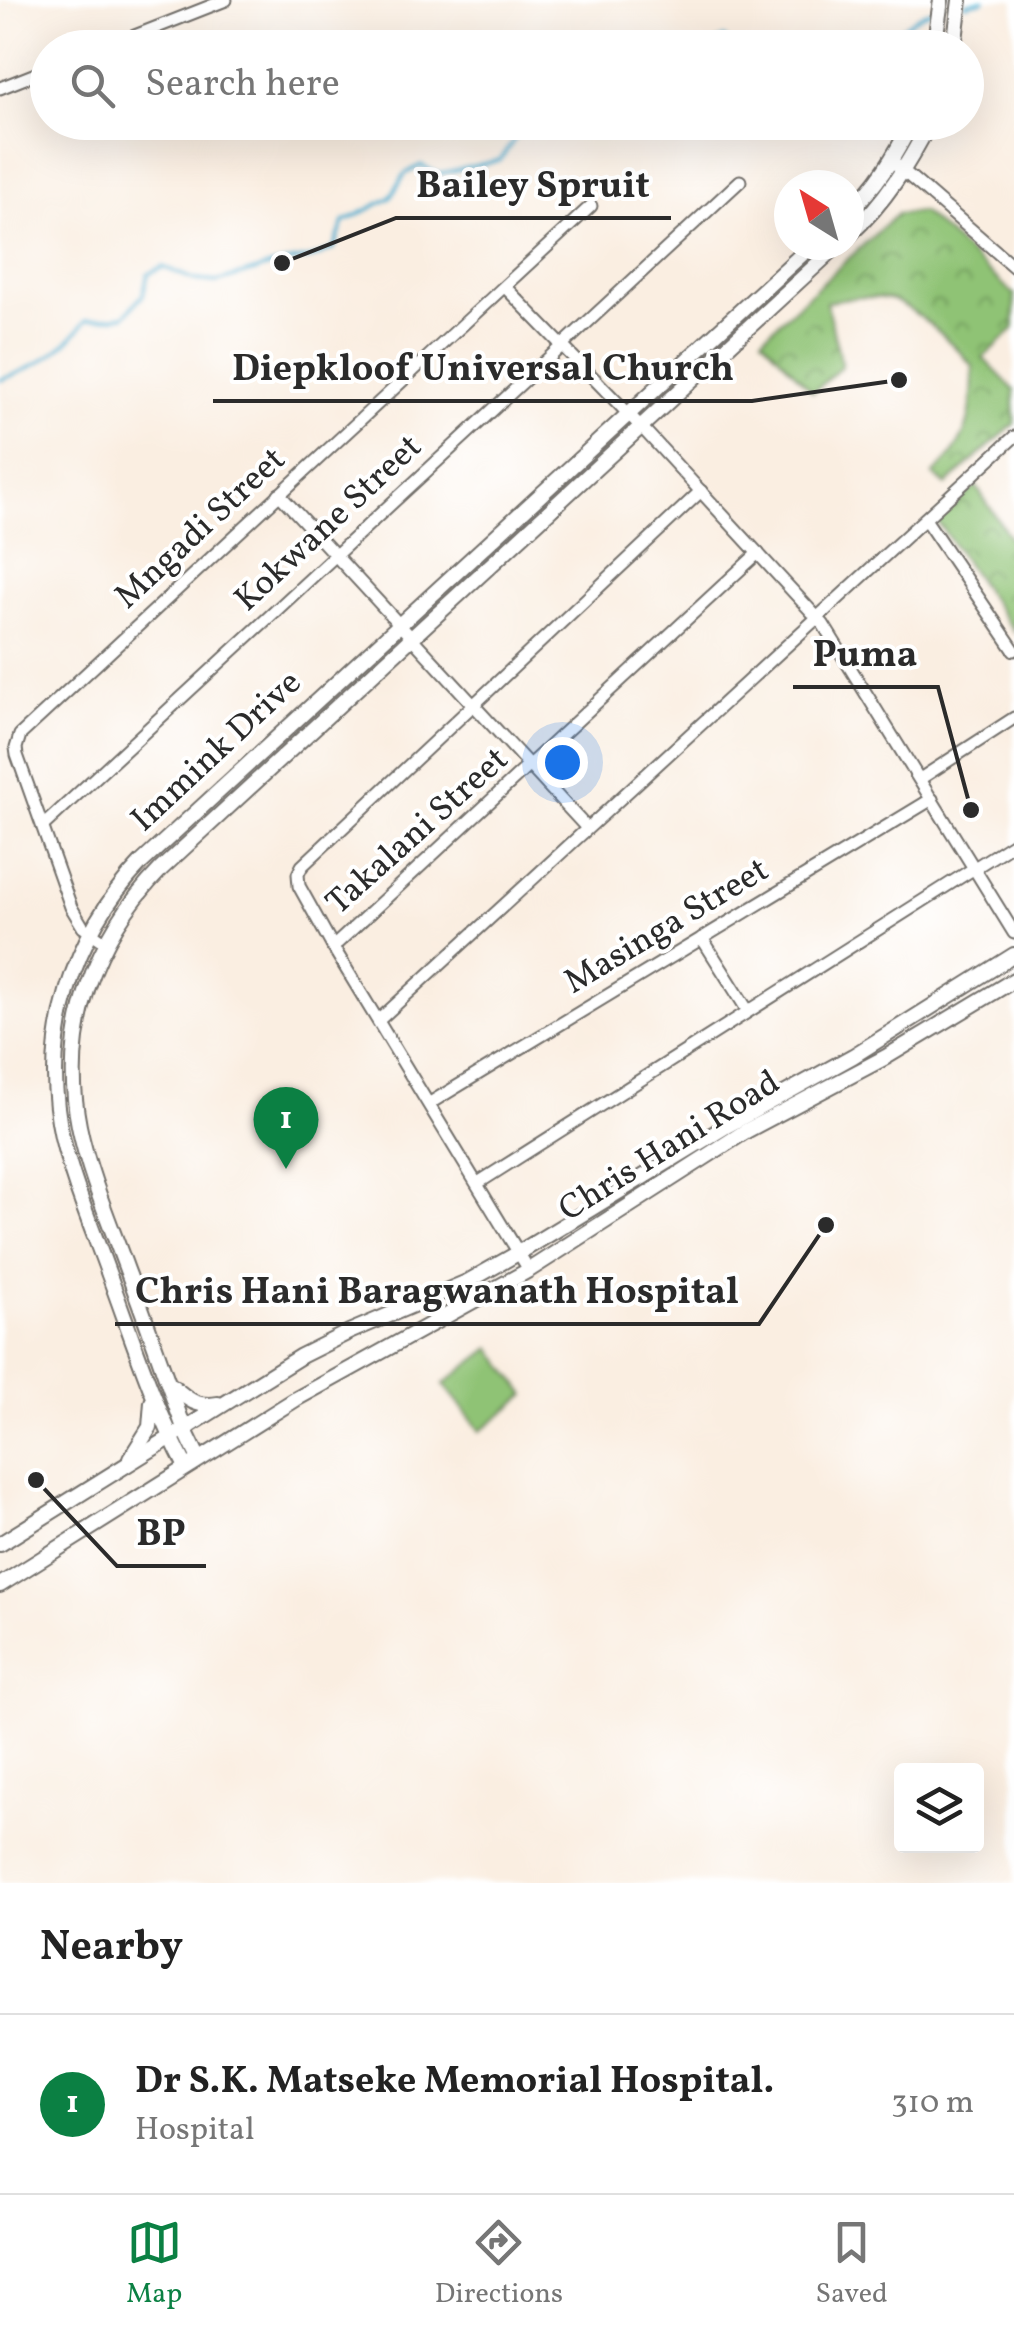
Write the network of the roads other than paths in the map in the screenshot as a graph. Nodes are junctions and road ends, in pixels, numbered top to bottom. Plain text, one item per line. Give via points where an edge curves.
1 (226, 0) edge
2 (959, 3) edge
3 (150, 30) edge
4 (956, 30) edge
5 (30, 76) edge
6 (0, 88) edge
7 (906, 140) edge
8 (917, 140) edge
9 (898, 166) junction
10 (740, 181) dead end
11 (864, 197) edge
12 (591, 206) dead end
13 (864, 219) edge
14 (796, 260) edge
15 (822, 260) edge
16 (1014, 267) edge
17 (505, 287) junction
18 (563, 345) junction
19 (627, 414) junction
20 (640, 427) junction
21 (1014, 436) edge
22 (702, 492) junction
23 (280, 494) junction
24 (925, 519) junction
25 (758, 553) junction
26 (336, 555) junction
27 (817, 616) junction
28 (399, 626) junction
29 (410, 638) junction
30 (1014, 650) edge
31 (474, 706) junction
32 (1014, 718) edge
33 (531, 766) junction
34 (920, 779) junction
35 (932, 799) junction
36 (43, 826) junction
37 (586, 828) junction
38 (1014, 843) edge
39 (975, 868) junction
40 (90, 933) junction
41 (1014, 933) edge
42 (702, 938) junction
43 (106, 942) junction
44 (333, 947) junction
45 (1014, 954) edge
46 (1014, 980) edge
47 (748, 1011) junction
48 (379, 1020) junction
49 (430, 1103) junction
50 (478, 1182) junction
51 (520, 1252) junction
52 (530, 1270) junction
53 (168, 1382) junction
54 (151, 1390) junction
55 (228, 1402) junction
56 (177, 1432) junction
57 (193, 1463) junction
58 (126, 1464) junction
59 (0, 1544) edge
60 (0, 1586) edge

1 - 3 street
2 - 4 main road
5 - 6 street
7 - 9 main road
8 - 9 main road
9 - 11 main road
9 - 13 main road
9 - 16 street
10 - 18 street, Kokwane Street
12 - 17 street, Mngadi Street
14 - 19 main road, Immink Drive
15 - 20 main road, Immink Drive
17 - 18 street
17 - 23 street, Mngadi Street
18 - 19 street
18 - 26 street, Kokwane Street
19 - 20 street
19 - 28 main road, Immink Drive
20 - 22 street
20 - 29 main road, Immink Drive
21 - 24 street
22 - 25 street
22 - 31 street
23 - 26 street
23 - 36 street, Mngadi Street via 20,735 17,755
24 - 27 street
24 - 30 street
25 - 27 street
25 - 33 street, Takalani Street
26 - 28 street
26 - 36 street, Kokwane Street
27 - 34 street
27 - 37 street
28 - 29 street
28 - 40 main road, Immink Drive via 142,862
29 - 31 street
29 - 43 main road, Immink Drive via 161,869
31 - 33 street
31 - 44 street via 302,866 297,880
32 - 34 street
33 - 37 street
33 - 44 street, Takalani Street
34 - 35 street
35 - 39 street
35 - 42 street, Masinga Street
36 - 40 street, Mngadi Street via 71,908
37 - 48 street
38 - 39 street
39 - 41 street
39 - 47 street
40 - 43 street
40 - 54 main road, Immink Drive via 60,1021 59,1122
42 - 47 street
42 - 49 street, Masinga Street
43 - 53 main road, Immink Drive via 79,1018 73,1067 78,1121
44 - 48 street
45 - 51 main road, Chris Hani Road
46 - 52 main road, Chris Hani Road via 746,1130
47 - 50 street
48 - 49 street
49 - 50 street
50 - 51 street
51 - 52 street
51 - 55 main road, Chris Hani Road via 301,1356
52 - 57 main road, Chris Hani Road
53 - 55 main road via 199,1405
53 - 56 main road
54 - 56 main road, Immink Drive
54 - 58 main road via 152,1420
55 - 56 main road, Chris Hani Road
56 - 57 main road
56 - 58 main road, Chris Hani Road
57 - 60 main road, Chris Hani Road
58 - 59 main road, Chris Hani Road

